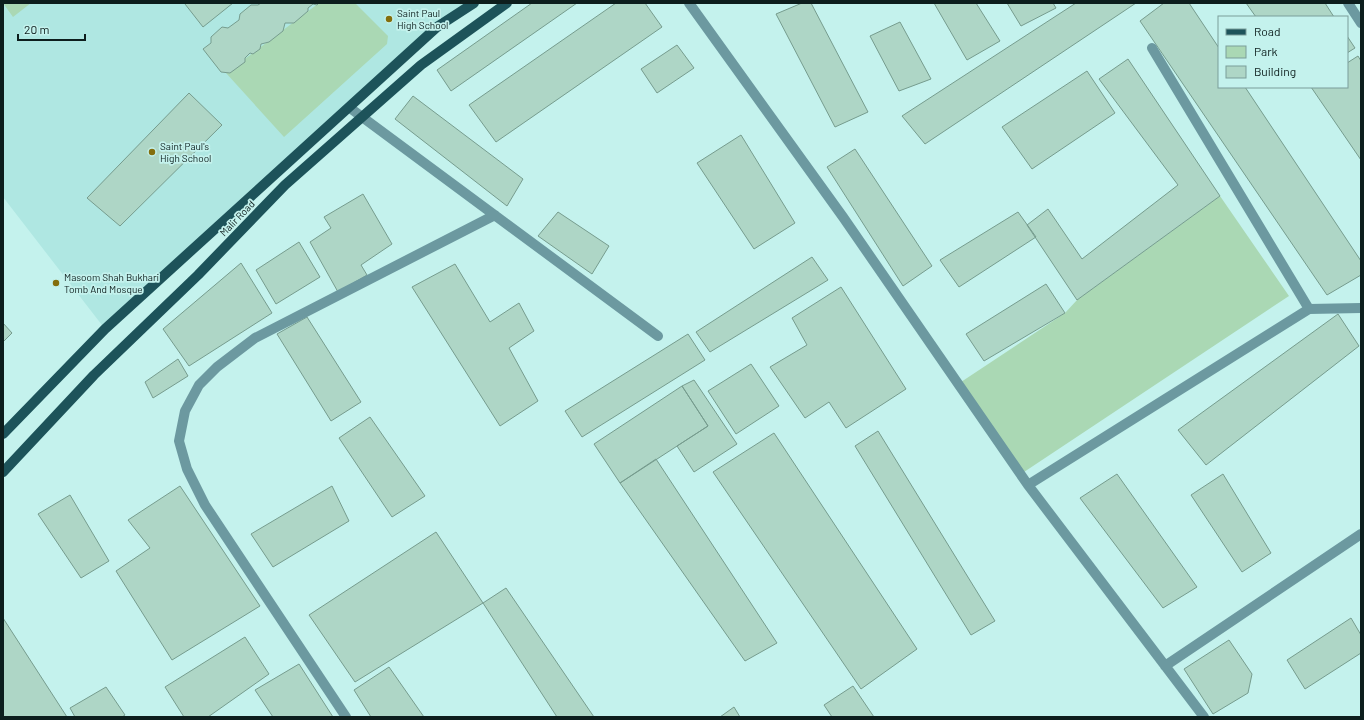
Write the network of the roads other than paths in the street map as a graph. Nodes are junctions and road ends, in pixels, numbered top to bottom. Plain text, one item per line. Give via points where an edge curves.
1 (474, 3) edge
2 (507, 3) edge
3 (689, 3) edge
4 (1348, 3) edge
5 (1361, 23) edge
6 (1152, 48) dead end
7 (350, 108) junction
8 (363, 117) junction
9 (495, 215) junction
10 (1361, 308) edge
11 (1309, 309) junction
12 (658, 336) dead end
13 (3, 434) edge
14 (3, 472) edge
15 (1028, 485) junction
16 (1361, 534) edge
17 (1165, 666) junction
18 (346, 717) edge
19 (1204, 717) edge

1 - 7 main road, Malir Road via 437,27
2 - 8 main road, Malir Road via 421,65
3 - 15 lane via 843,216
4 - 5 lane
6 - 11 lane
7 - 8 lane
7 - 13 main road, Malir Road via 105,329
8 - 9 lane
8 - 14 main road, Malir Road via 285,185 198,275 94,375
9 - 12 lane
9 - 18 lane via 255,338 217,367 199,385 185,412 179,441 187,469 205,505
10 - 11 lane
11 - 15 lane
15 - 17 lane
16 - 17 lane
17 - 19 lane

